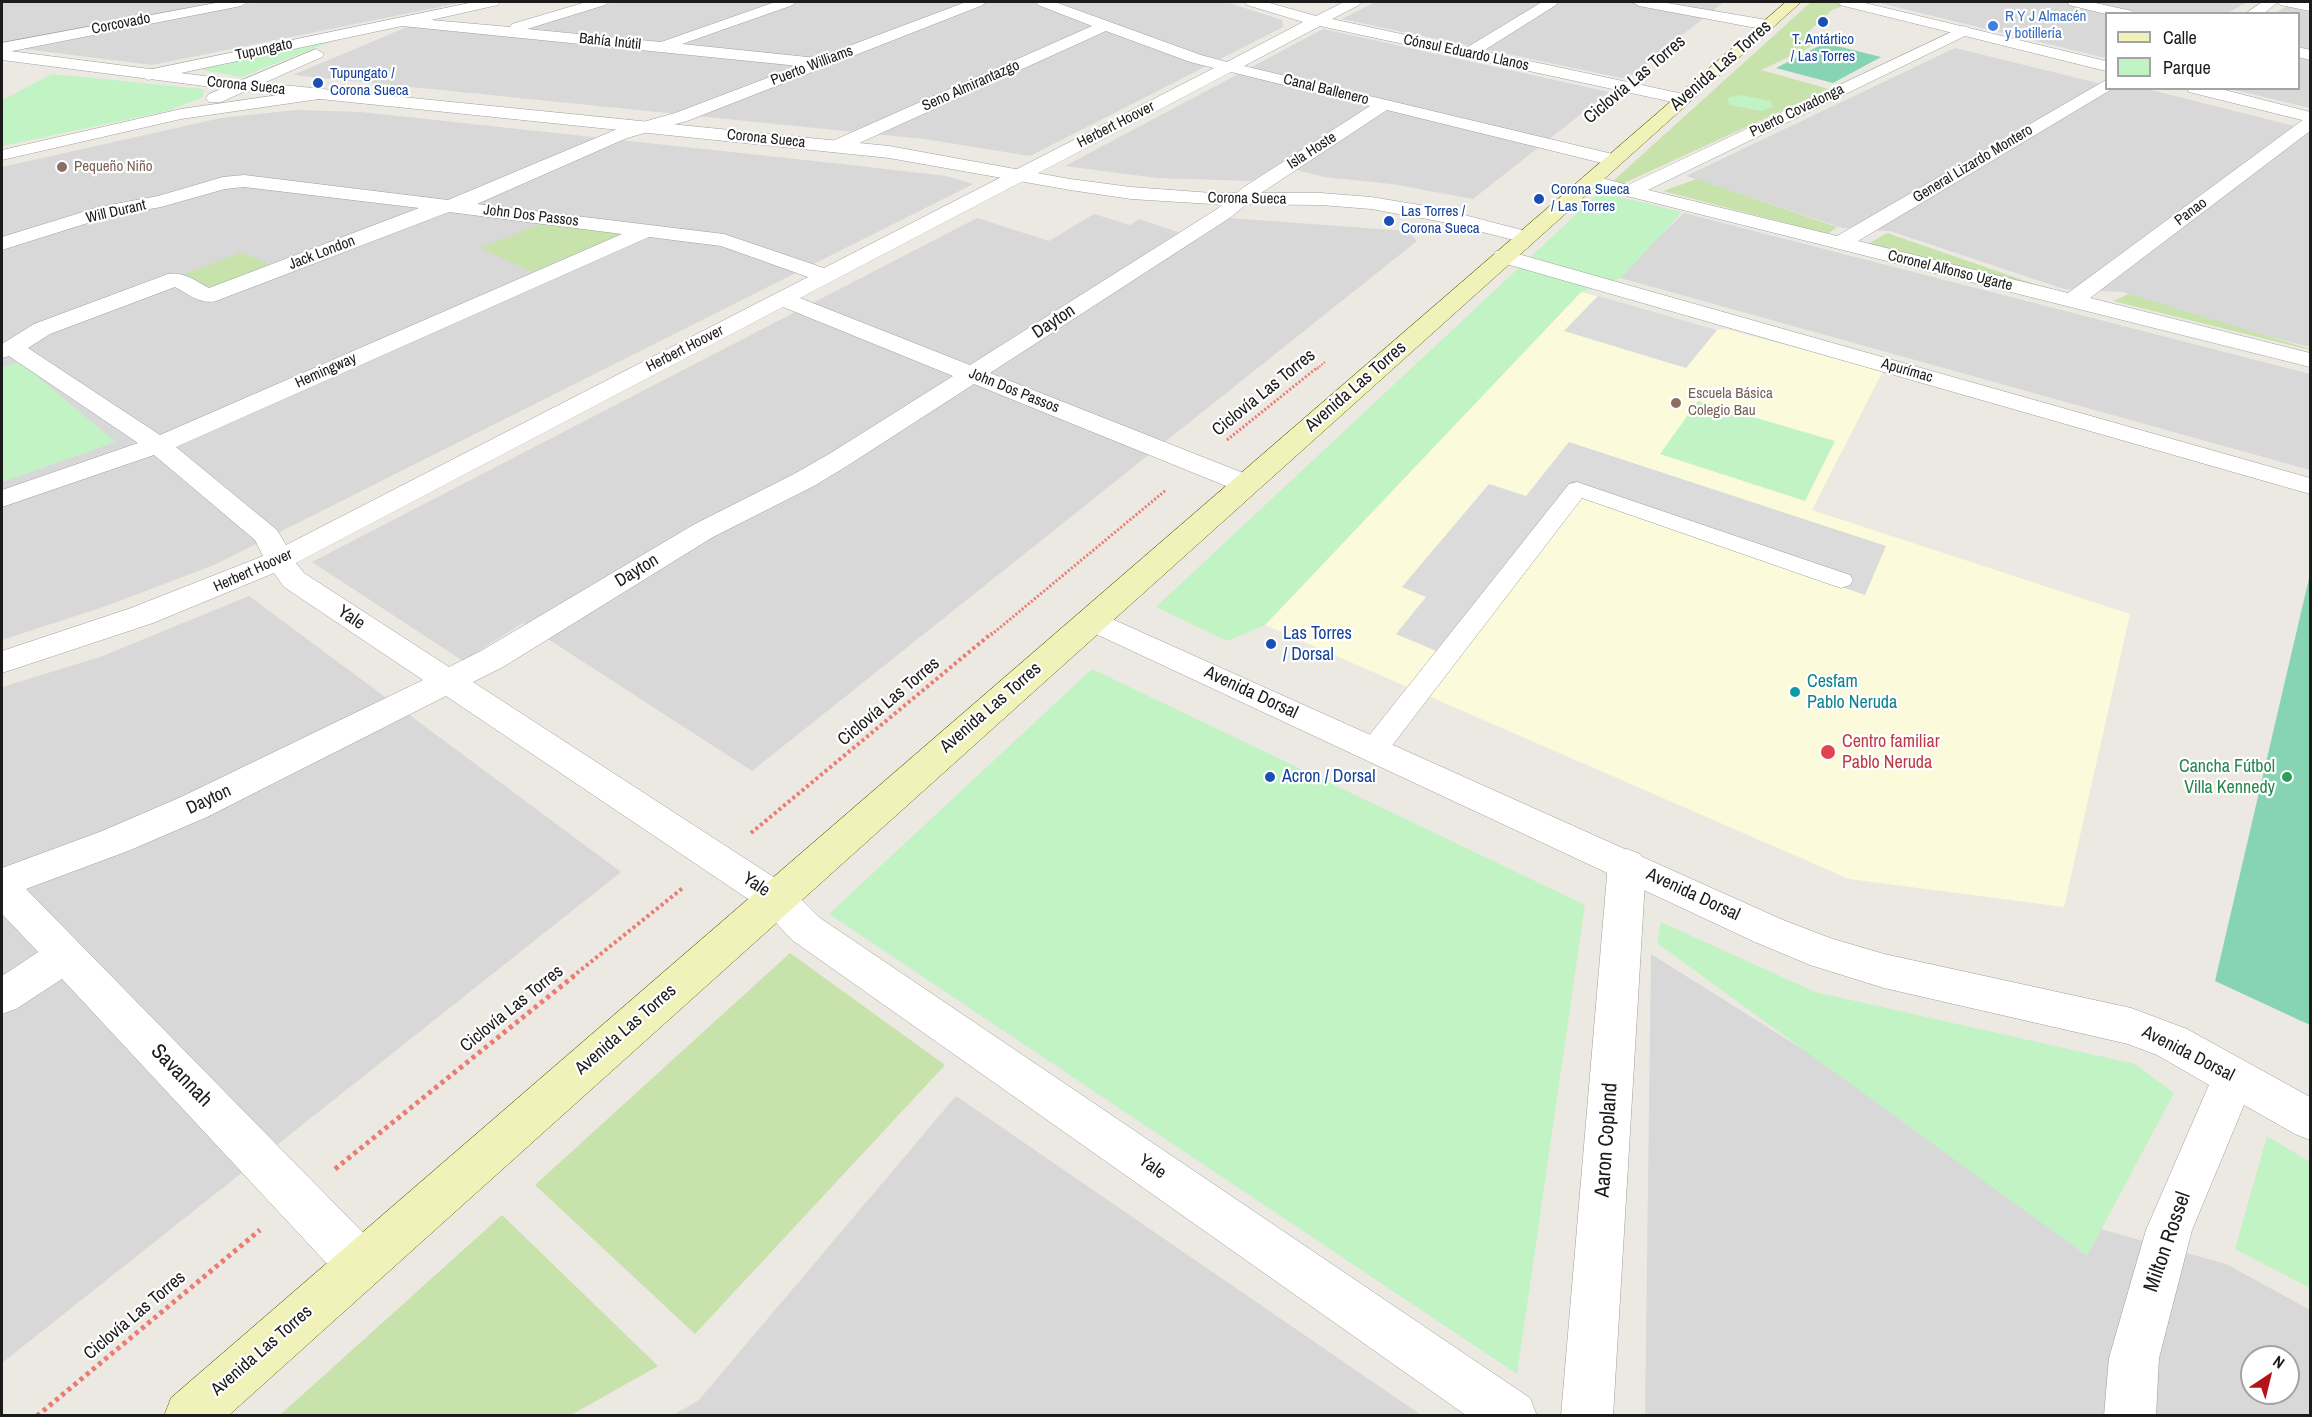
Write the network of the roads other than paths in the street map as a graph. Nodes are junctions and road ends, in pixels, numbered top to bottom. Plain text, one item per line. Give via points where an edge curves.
1 (241, 2) edge
2 (494, 2) edge
3 (600, 2) edge
4 (788, 2) edge
5 (978, 2) edge
6 (1043, 2) edge
7 (1252, 2) edge
8 (1354, 2) edge
9 (1551, 2) edge
10 (1639, 2) edge
11 (1794, 2) edge
12 (1845, 2) edge
13 (2074, 2) edge
14 (2271, 2) edge
15 (2285, 2) edge
16 (2310, 7) edge
17 (2118, 12) edge
18 (2255, 12) edge
19 (400, 21) junction
20 (1317, 21) junction
21 (1106, 25) junction
22 (1767, 25) junction
23 (380, 26) junction
24 (1964, 31) junction
25 (504, 32) junction
26 (661, 47) junction
27 (2, 48) edge
28 (1469, 53) junction
29 (2, 55) edge
30 (820, 63) junction
31 (1230, 66) junction
32 (2105, 66) edge
33 (148, 75) junction
34 (243, 86) junction
35 (2105, 86) edge
36 (2203, 90) edge
37 (320, 94) junction
38 (1682, 99) junction
39 (1384, 104) junction
40 (181, 114) junction
41 (2310, 117) edge
42 (2310, 123) edge
43 (645, 127) junction
44 (837, 146) junction
45 (2, 155) edge
46 (1614, 160) junction
47 (1018, 176) junction
48 (1590, 181) junction
49 (231, 182) joint
50 (1630, 191) junction
51 (1240, 199) junction
52 (449, 206) junction
53 (645, 231) junction
54 (1840, 243) junction
55 (2, 244) edge
56 (1515, 246) junction
57 (826, 276) junction
58 (782, 299) junction
59 (2072, 301) junction
60 (7, 349) edge
61 (2310, 360) edge
62 (972, 374) junction
63 (158, 445) junction
64 (1246, 484) junction
65 (2310, 486) edge
66 (2, 499) edge
67 (279, 560) junction
68 (1841, 580) dead end
69 (1092, 620) junction
70 (2, 662) edge
71 (447, 681) junction
72 (1374, 749) junction
73 (1627, 864) junction
74 (2, 883) edge
75 (2, 889) edge
76 (776, 898) junction
77 (66, 956) junction
78 (2, 997) edge
79 (2234, 1077) junction
80 (2310, 1120) edge
81 (360, 1264) junction
82 (189, 1416) edge
83 (1512, 1416) edge
84 (1587, 1416) edge
85 (2130, 1416) edge

1 - 27 street, Corcovado
2 - 19 street, Tupungato
3 - 25 street
4 - 26 street
5 - 30 street, Puerto Williams
6 - 21 street, Canal Ballenero
7 - 20 street, Cónsul Eduardo Llanos
8 - 20 street, Herbert Hoover
9 - 28 street
10 - 22 street
11 - 22 main road, Avenida Las Torres
12 - 24 street
13 - 17 street
14 - 18 street
15 - 16 street
19 - 23 street, Tupungato
19 - 25 street, Bahía Inútil
20 - 28 street, Cónsul Eduardo Llanos
20 - 31 street, Herbert Hoover
21 - 31 street, Canal Ballenero via 1196,59
21 - 44 street, Seno Almirantazgo
22 - 38 main road, Avenida Las Torres
23 - 33 street, Tupungato
23 - 34 street, Tupungato
24 - 32 street
24 - 50 street, Puerto Covadonga
25 - 26 street, Bahía Inútil
26 - 30 street, Bahía Inútil
28 - 38 street, Cónsul Eduardo Llanos
29 - 33 street, Corona Sueca
30 - 43 street, Puerto Williams
31 - 39 street, Canal Ballenero
31 - 47 street, Herbert Hoover
33 - 34 street, Corona Sueca
34 - 37 street, Corona Sueca
34 - 40 street, Tupungato
35 - 54 street, General Lizardo Montero
36 - 41 street
37 - 40 street, Tupungato
37 - 43 street, Corona Sueca
38 - 46 main road, Avenida Las Torres
39 - 46 street, Canal Ballenero
39 - 51 street, Isla Hoste
40 - 45 street, Tupungato
42 - 59 street, Panao
43 - 44 street, Corona Sueca
43 - 52 street, Jack London
44 - 47 street, Corona Sueca via 925,157
46 - 48 main road, Avenida Las Torres
47 - 51 street, Corona Sueca via 1127,192
47 - 57 street, Herbert Hoover
48 - 50 street, Coronel Alfonso Ugarte
48 - 56 main road, Avenida Las Torres
49 - 52 street, John Dos Passos
49 - 55 street, Will Durant via 106,211
50 - 54 street, Coronel Alfonso Ugarte
51 - 56 street, Corona Sueca via 1329,199 1432,212
51 - 62 street, Dayton
52 - 53 street, John Dos Passos
52 - 60 street, Jack London via 208,296 176,279 42,329
53 - 57 street, John Dos Passos via 724,240
53 - 63 street, Hemingway
54 - 59 street, Coronel Alfonso Ugarte
56 - 64 main road, Avenida Las Torres
56 - 65 street, Apurímac
57 - 58 street, Herbert Hoover
58 - 62 street, John Dos Passos
58 - 67 street, Herbert Hoover
59 - 61 street, Coronel Alfonso Ugarte
60 - 63 street, Yale
62 - 64 street, John Dos Passos
62 - 71 street, Dayton via 804,480 703,531 492,659
63 - 66 street, Hemingway
63 - 67 street, Yale via 267,537
64 - 69 main road, Avenida Las Torres
67 - 70 street, Herbert Hoover via 171,605
67 - 71 street, Yale via 294,580
68 - 72 lane via 1577,489
69 - 72 street, Avenida Dorsal
69 - 76 main road, Avenida Las Torres
71 - 74 street, Dayton via 194,807
71 - 76 street, Yale
72 - 73 street, Avenida Dorsal
73 - 79 street, Avenida Dorsal via 1824,953 1884,971 2131,1026 2172,1042
73 - 84 street, Aaron Copland
75 - 77 street, Savannah
76 - 81 main road, Avenida Las Torres
76 - 83 street, Yale via 806,929
77 - 78 street
77 - 81 street, Savannah
79 - 80 street, Avenida Dorsal
79 - 85 street, Milton Rossel via 2169,1230 2134,1358
81 - 82 main road, Avenida Las Torres

